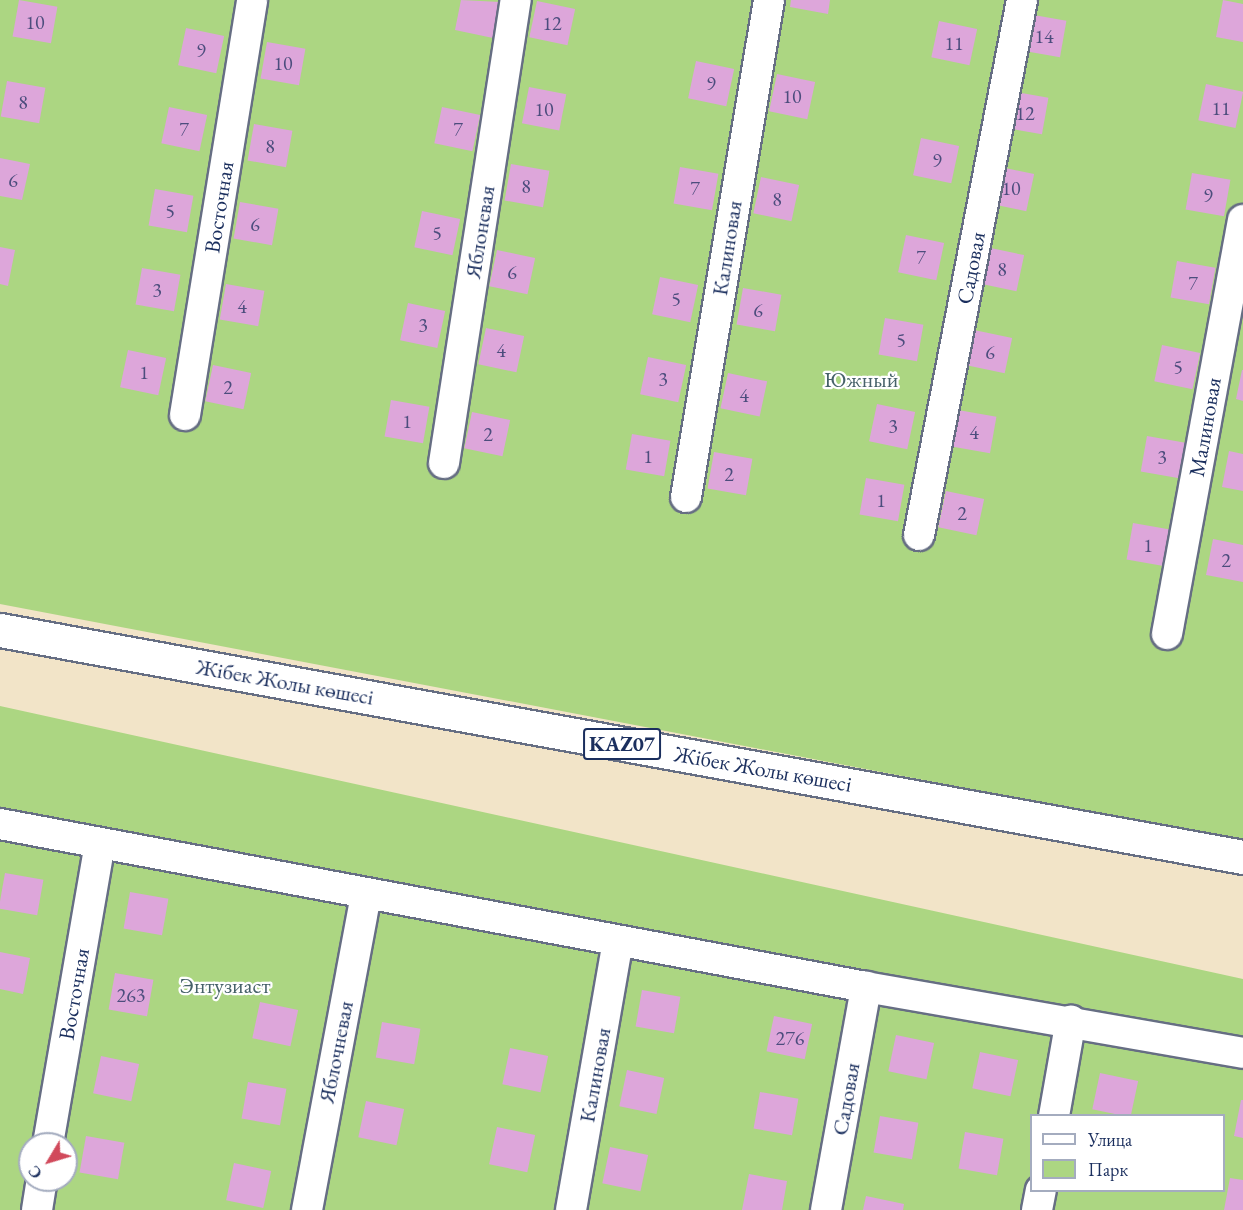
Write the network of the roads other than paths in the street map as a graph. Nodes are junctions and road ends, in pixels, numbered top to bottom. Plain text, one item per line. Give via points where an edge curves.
1 (252, 0) edge
2 (516, 0) edge
3 (769, 0) edge
4 (1022, 0) edge
5 (1243, 220) edge
6 (185, 415) dead end
7 (444, 463) dead end
8 (686, 497) dead end
9 (919, 536) dead end
10 (0, 630) edge
11 (1167, 634) dead end
12 (0, 824) edge
13 (100, 843) junction
14 (1243, 857) edge
15 (366, 894) junction
16 (618, 940) junction
17 (866, 987) junction
18 (1071, 1020) junction
19 (1243, 1053) edge
20 (1054, 1114) edge
21 (50, 1132) edge
22 (40, 1192) edge
23 (1041, 1192) edge
24 (37, 1210) edge
25 (307, 1210) edge
26 (571, 1210) edge
27 (826, 1210) edge
28 (1037, 1210) edge

1 - 6 street, Восточная
2 - 7 street, Яблоневая
3 - 8 street, Калиновая
4 - 9 street, Садовая
5 - 11 street, Малиновая
10 - 14 highway, Жібек Жолы көшесі / KAZ07
12 - 13 street
13 - 15 street
13 - 21 street, Восточная
15 - 16 street
15 - 25 street, Яблочневая
16 - 17 street
16 - 26 street, Калиновая
17 - 18 street
17 - 27 street, Садовая
18 - 19 street
18 - 20 street
22 - 24 street
23 - 28 street

